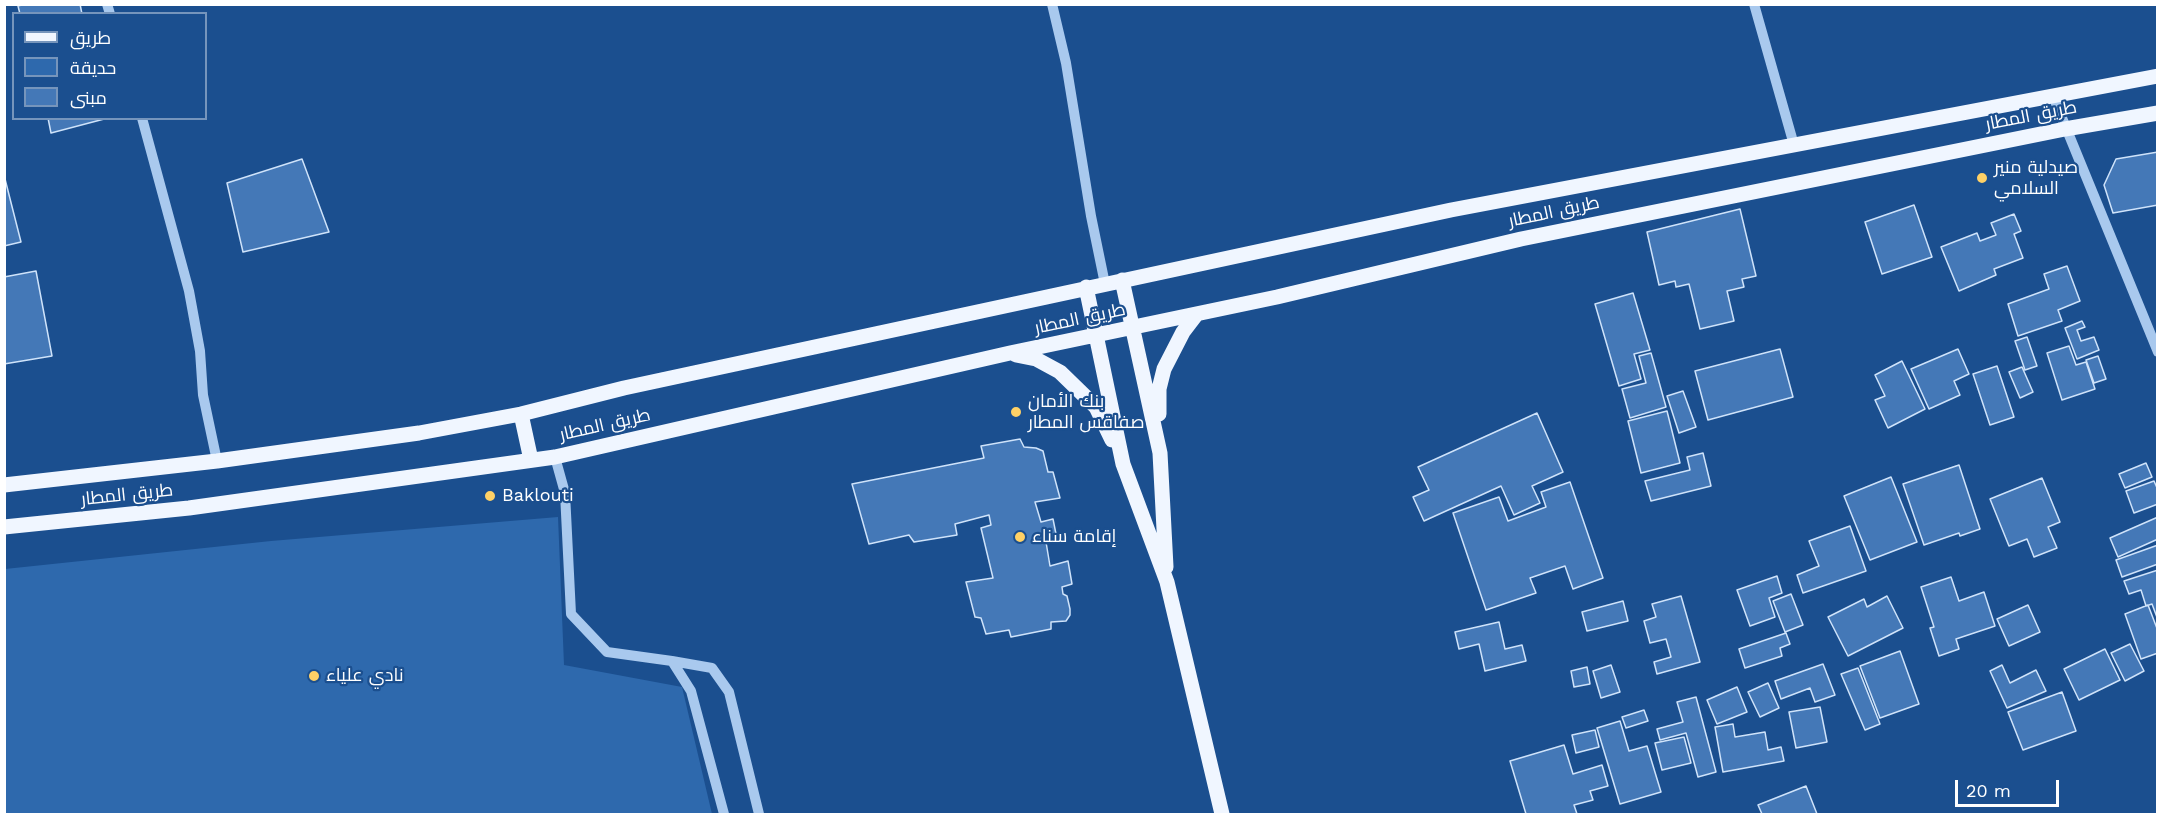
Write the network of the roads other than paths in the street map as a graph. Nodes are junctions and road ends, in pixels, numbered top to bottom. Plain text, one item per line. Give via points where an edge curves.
1 (1052, 4) edge
2 (1754, 4) edge
3 (2157, 76) edge
4 (2053, 96) junction
5 (2157, 114) edge
6 (143, 120) edge
7 (2065, 129) junction
8 (1794, 145) junction
9 (1122, 280) junction
10 (1105, 284) junction
11 (1086, 287) junction
12 (1196, 315) junction
13 (1134, 328) junction
14 (1097, 336) junction
15 (2157, 352) edge
16 (1010, 353) junction
17 (520, 414) junction
18 (1160, 453) junction
19 (555, 457) junction
20 (531, 460) junction
21 (217, 461) junction
22 (1123, 464) junction
23 (4, 485) edge
24 (4, 527) edge
25 (1167, 582) junction
26 (672, 661) junction
27 (724, 814) edge
28 (759, 814) edge
29 (1222, 814) edge

1 - 10 street
2 - 8 street
3 - 4 main road, طريق المطار
4 - 7 street
4 - 8 main road, طريق المطار
5 - 7 main road, طريق المطار
6 - 21 street via 189,291 203,395
7 - 12 main road, طريق المطار via 1521,239
7 - 15 street
8 - 9 main road, طريق المطار via 1451,210
9 - 10 main road, طريق المطار
9 - 13 main road
10 - 11 main road, طريق المطار
11 - 14 main road
11 - 17 main road, طريق المطار
12 - 13 main road, طريق المطار
12 - 18 main road via 1164,369 1159,389
13 - 14 main road, طريق المطار
13 - 18 main road
14 - 16 main road, طريق المطار
14 - 22 main road
16 - 19 main road, طريق المطار
16 - 22 main road via 1036,359 1079,390 1096,407
17 - 20 main road
17 - 21 main road, طريق المطار via 420,433
18 - 25 main road
19 - 20 main road, طريق المطار
19 - 26 street via 564,493 571,614 607,652
20 - 24 main road, طريق المطار via 189,508
21 - 23 main road, طريق المطار
22 - 25 main road
25 - 29 main road
26 - 27 street via 691,691
26 - 28 street via 712,668 729,692

